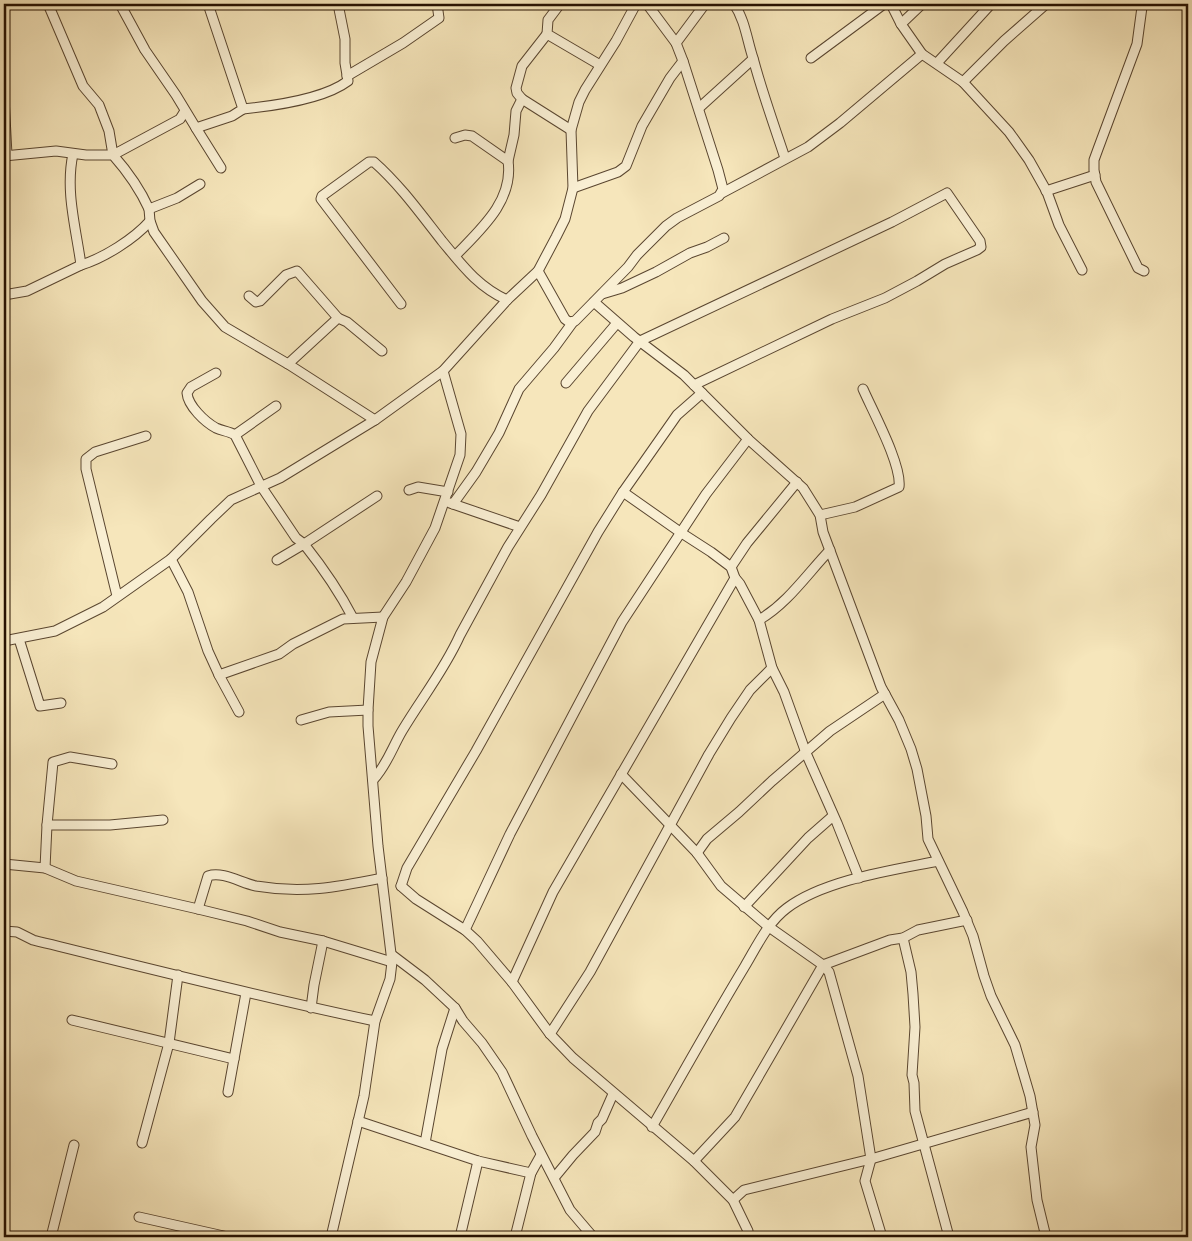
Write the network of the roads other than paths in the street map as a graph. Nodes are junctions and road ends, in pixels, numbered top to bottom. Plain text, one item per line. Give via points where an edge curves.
1 (48, 4) edge
2 (120, 4) edge
3 (208, 4) edge
4 (338, 4) edge
5 (438, 4) edge
6 (560, 4) edge
7 (636, 4) edge
8 (647, 4) edge
9 (705, 4) edge
10 (734, 4) edge
11 (884, 4) edge
12 (891, 4) edge
13 (922, 4) edge
14 (991, 4) edge
15 (1046, 4) edge
16 (1141, 4) edge
17 (901, 24) junction
18 (547, 34) junction
19 (676, 43) junction
20 (922, 54) junction
21 (811, 58) dead end
22 (753, 59) junction
23 (683, 61) junction
24 (937, 63) junction
25 (600, 65) junction
26 (347, 76) junction
27 (963, 82) junction
28 (4, 97) edge
29 (522, 99) junction
30 (699, 108) junction
31 (243, 109) junction
32 (185, 111) junction
33 (196, 128) junction
34 (571, 130) junction
35 (455, 138) dead end
36 (73, 154) junction
37 (5, 155) edge
38 (114, 155) junction
39 (785, 158) junction
40 (508, 161) junction
41 (221, 168) dead end
42 (1095, 176) junction
43 (200, 184) dead end
44 (573, 188) junction
45 (1046, 191) junction
46 (722, 193) junction
47 (149, 209) junction
48 (150, 221) junction
49 (724, 238) dead end
50 (455, 256) junction
51 (81, 266) junction
52 (1082, 270) dead end
53 (538, 271) junction
54 (1144, 271) dead end
55 (602, 294) junction
56 (4, 295) edge
57 (249, 296) dead end
58 (507, 300) junction
59 (594, 302) junction
60 (401, 304) dead end
61 (338, 318) junction
62 (572, 322) junction
63 (617, 323) junction
64 (640, 341) junction
65 (382, 351) dead end
66 (288, 364) junction
67 (444, 371) junction
68 (216, 372) dead end
69 (566, 383) dead end
70 (694, 385) junction
71 (863, 389) dead end
72 (702, 392) junction
73 (276, 406) dead end
74 (375, 420) junction
75 (235, 435) junction
76 (146, 436) dead end
77 (748, 439) junction
78 (797, 482) junction
79 (261, 486) junction
80 (409, 490) dead end
81 (448, 492) junction
82 (623, 492) junction
83 (377, 496) dead end
84 (449, 503) junction
85 (820, 515) junction
86 (520, 528) junction
87 (680, 532) junction
88 (304, 544) junction
89 (830, 550) junction
90 (171, 560) junction
91 (278, 560) dead end
92 (731, 567) junction
93 (734, 578) junction
94 (117, 596) junction
95 (383, 617) junction
96 (353, 618) junction
97 (759, 620) junction
98 (19, 639) junction
99 (4, 641) edge
100 (772, 668) junction
101 (219, 675) junction
102 (885, 694) junction
103 (61, 703) dead end
104 (368, 710) junction
105 (239, 712) dead end
106 (301, 720) dead end
107 (806, 753) junction
108 (112, 764) dead end
109 (621, 774) junction
110 (373, 780) junction
111 (833, 816) junction
112 (163, 820) dead end
113 (47, 824) junction
114 (671, 824) junction
115 (697, 853) junction
116 (938, 860) junction
117 (4, 864) edge
118 (45, 868) junction
119 (382, 878) junction
120 (859, 878) junction
121 (401, 886) junction
122 (383, 889) junction
123 (744, 907) junction
124 (198, 909) junction
125 (967, 920) junction
126 (769, 927) junction
127 (465, 930) junction
128 (4, 931) edge
129 (903, 938) junction
130 (324, 941) junction
131 (392, 958) junction
132 (823, 965) junction
133 (178, 974) junction
134 (512, 982) junction
135 (246, 993) junction
136 (311, 1008) junction
137 (455, 1008) junction
138 (72, 1020) dead end
139 (375, 1021) junction
140 (550, 1034) junction
141 (169, 1043) junction
142 (234, 1059) junction
143 (228, 1092) dead end
144 (613, 1094) junction
145 (1033, 1112) junction
146 (358, 1121) junction
147 (652, 1127) junction
148 (142, 1143) dead end
149 (425, 1143) junction
150 (924, 1143) junction
151 (74, 1145) dead end
152 (541, 1154) junction
153 (871, 1159) junction
154 (478, 1161) junction
155 (694, 1161) junction
156 (531, 1173) junction
157 (554, 1178) junction
158 (733, 1200) junction
159 (139, 1217) dead end
160 (51, 1237) edge
161 (228, 1237) edge
162 (331, 1237) edge
163 (460, 1237) edge
164 (515, 1237) edge
165 (593, 1237) edge
166 (746, 1237) edge
167 (882, 1237) edge
168 (949, 1237) edge
169 (1046, 1237) edge

1 - 38 street via 83,86 99,105
2 - 32 street via 145,50
3 - 31 street
4 - 26 street
5 - 26 street via 439,18
6 - 18 street via 548,20
7 - 25 street
8 - 19 street
9 - 19 street
10 - 22 street
11 - 21 street
12 - 17 street
13 - 17 street
14 - 24 street
15 - 27 street
16 - 42 street via 1137,44 1094,160
17 - 20 street
18 - 25 street
18 - 29 street via 522,66 516,88
19 - 23 street
20 - 24 street
20 - 39 street via 840,123 808,147
22 - 30 street
22 - 39 street
23 - 30 street
23 - 44 street via 642,126 626,166
24 - 27 street
25 - 34 street via 579,102
26 - 31 street via 348,81 338,89 304,99
27 - 45 street via 1009,132 1030,160
28 - 37 street
29 - 34 street
29 - 40 street via 516,111
30 - 46 street
31 - 33 street
32 - 33 street
32 - 38 street via 180,120
33 - 41 street
34 - 44 street
35 - 40 street via 472,136
36 - 37 street via 56,151
36 - 38 street
36 - 51 street via 69,189
38 - 47 street via 127,170
39 - 46 street
40 - 50 street via 510,172 505,194 491,218
42 - 45 street
42 - 54 street via 1138,268
43 - 47 street
44 - 53 street via 565,219
45 - 52 street
46 - 55 street via 666,226
47 - 48 street
48 - 51 street via 123,243
48 - 66 street via 154,232 202,301 225,327
49 - 55 street via 622,288
50 - 58 street via 476,281
50 - 60 street via 392,178 374,162 363,165 322,196 322,203
51 - 56 street via 27,291
53 - 58 street
53 - 62 street via 565,319
55 - 59 street
57 - 61 street via 256,302 260,301 286,275 297,271
58 - 67 street
59 - 62 street
59 - 63 street
61 - 65 street
61 - 66 street
62 - 84 street via 519,389 476,472
63 - 64 street
63 - 69 street
64 - 70 street
64 - 70 street via 947,193 980,241 981,247 977,250 885,298 832,319
64 - 86 street via 588,411
66 - 74 street
67 - 74 street
67 - 81 street via 461,434 460,455
68 - 75 street via 191,387 186,394 187,400 217,429
70 - 72 street
71 - 85 street via 897,466 899,487 855,507
72 - 77 street
72 - 82 street via 677,415
73 - 75 street
74 - 79 street via 280,478
75 - 79 street
76 - 94 street via 94,452 86,459
77 - 78 street
77 - 87 street
78 - 85 street
78 - 92 street
79 - 88 street via 296,538
79 - 90 street via 231,500
80 - 81 street via 418,487
81 - 84 street
82 - 87 street
82 - 121 street via 412,860
83 - 88 street
84 - 86 street
84 - 95 street
85 - 89 street
86 - 110 street via 453,650 383,769
87 - 92 street
87 - 127 street via 622,622 514,826
88 - 91 street
88 - 96 street via 343,598
89 - 97 street via 790,596
89 - 102 street
90 - 94 street
90 - 101 street via 188,592
92 - 93 street
93 - 97 street
93 - 109 street
94 - 98 street via 67,626
95 - 96 street
95 - 104 street via 371,662
96 - 101 street via 343,619 279,654
97 - 100 street
98 - 99 street
98 - 103 street via 40,706
100 - 107 street
100 - 114 street via 750,690 731,718
101 - 105 street
102 - 107 street via 830,731
102 - 116 street via 911,749 928,839
104 - 106 street via 329,712
104 - 110 street
107 - 111 street
107 - 115 street via 707,839
108 - 113 street via 70,757 53,762
109 - 114 street
109 - 134 street via 552,892
110 - 119 street
111 - 120 street
111 - 123 street
112 - 113 street via 110,825
113 - 118 street
114 - 115 street
114 - 140 street via 590,972
115 - 123 street via 721,886
116 - 120 street
116 - 125 street
117 - 118 street
118 - 124 street via 76,881
119 - 122 street
119 - 124 street via 299,891 255,886 215,874 208,876
120 - 126 street via 806,897 786,908
121 - 122 street
121 - 127 street
122 - 131 street
123 - 126 street
124 - 130 street
125 - 129 street via 918,930
125 - 145 street via 991,996 1015,1045
126 - 132 street
126 - 147 street
127 - 134 street
128 - 133 street
129 - 132 street
129 - 150 street via 913,994 915,1111
130 - 131 street
130 - 136 street
131 - 137 street via 426,980
131 - 139 street via 390,979
132 - 153 street via 829,972 858,1076
132 - 155 street via 735,1117
133 - 135 street
133 - 141 street
134 - 140 street
135 - 136 street
135 - 142 street
136 - 139 street
137 - 149 street via 442,1049
137 - 152 street via 502,1072
138 - 141 street
139 - 146 street
140 - 144 street
141 - 142 street
141 - 148 street
142 - 143 street
144 - 147 street
144 - 157 street via 595,1132
145 - 150 street
145 - 169 street via 1035,1125 1031,1147 1037,1200
146 - 149 street
146 - 162 street
147 - 155 street
149 - 154 street
150 - 153 street
150 - 168 street
151 - 160 street
152 - 156 street
152 - 157 street
153 - 158 street via 744,1190
153 - 167 street via 865,1181
154 - 156 street
154 - 163 street
155 - 158 street
156 - 164 street
157 - 165 street via 570,1210
158 - 166 street via 748,1231
159 - 161 street

